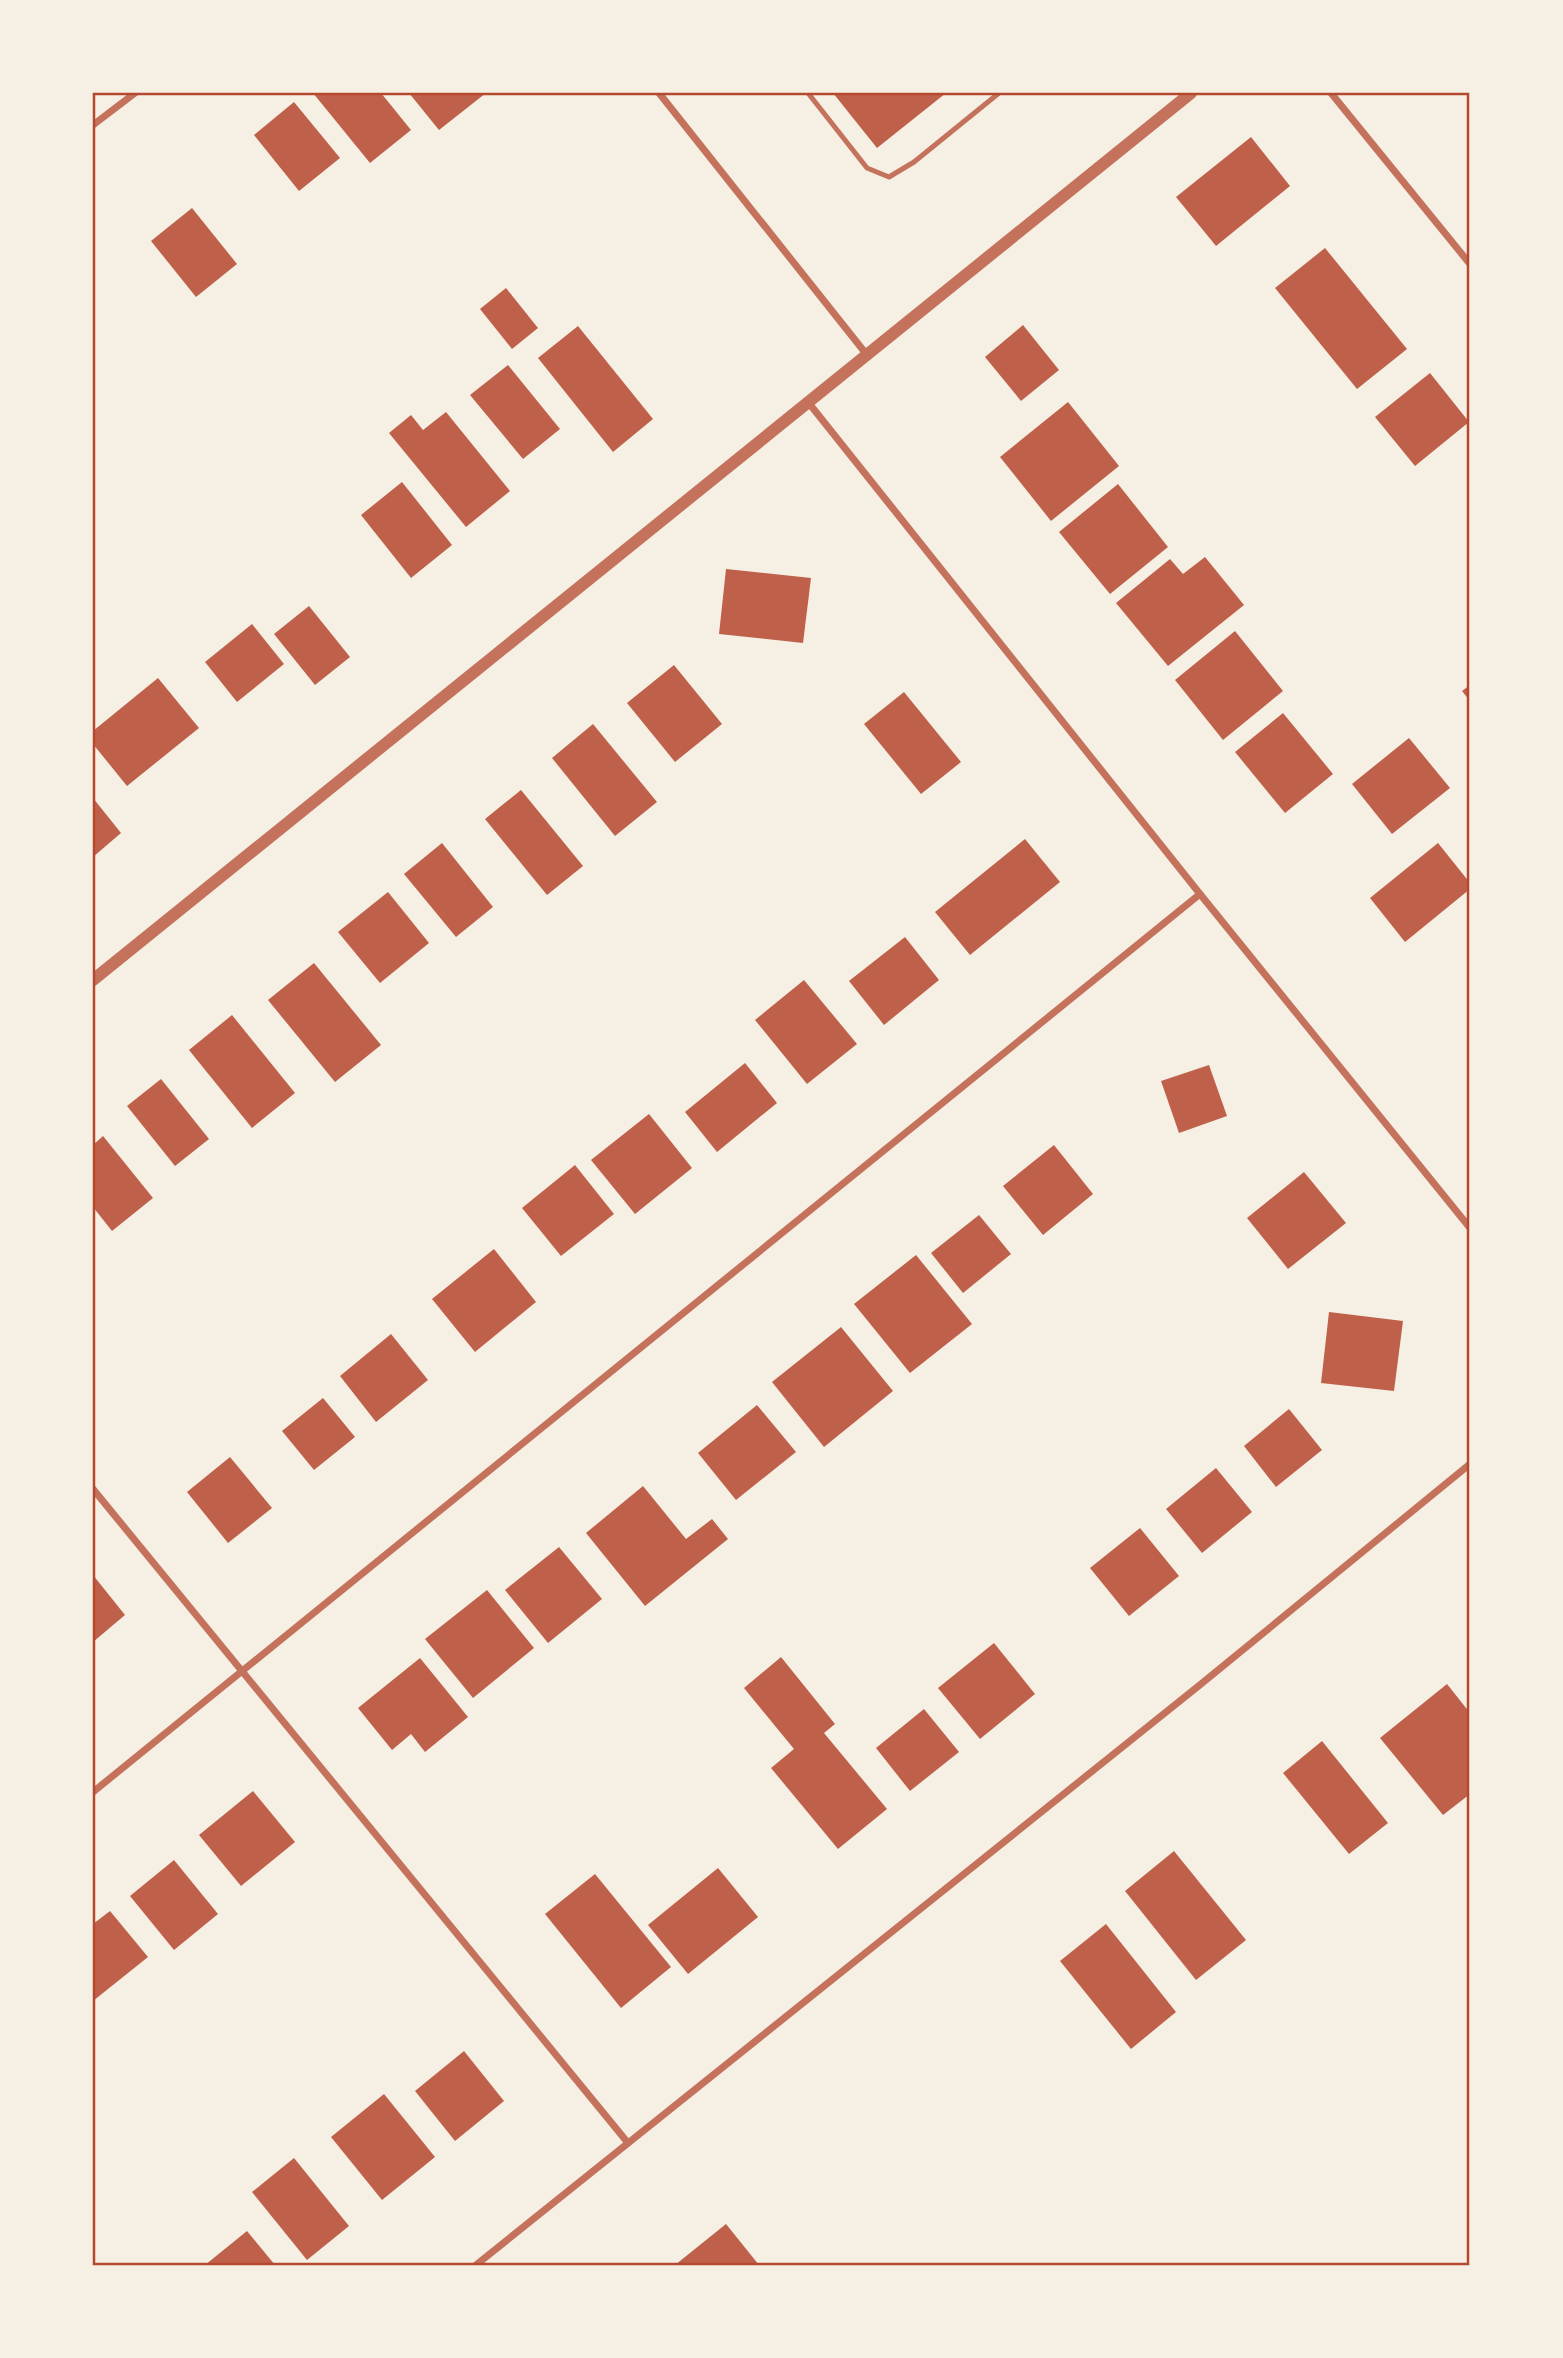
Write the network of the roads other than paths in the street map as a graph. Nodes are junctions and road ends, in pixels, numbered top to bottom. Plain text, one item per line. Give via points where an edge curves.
1 (135, 93) edge
2 (659, 93) edge
3 (808, 93) edge
4 (999, 93) edge
5 (1191, 93) edge
6 (1331, 93) edge
7 (93, 125) edge
8 (1470, 264) edge
9 (867, 355) junction
10 (808, 402) junction
11 (1200, 894) junction
12 (93, 980) edge
13 (1470, 1228) edge
14 (1470, 1464) edge
15 (93, 1489) edge
16 (242, 1673) junction
17 (93, 1792) edge
18 (628, 2143) junction
19 (486, 2257) junction
20 (476, 2265) edge
21 (493, 2265) edge

1 - 7 street
2 - 9 street
3 - 4 lane via 867,168 889,177
5 - 9 street
6 - 8 street
9 - 10 street
10 - 11 street
10 - 12 street
11 - 13 street
11 - 16 street
14 - 18 street
15 - 16 street
16 - 17 street
16 - 18 street
18 - 19 street
19 - 20 street
19 - 21 street

